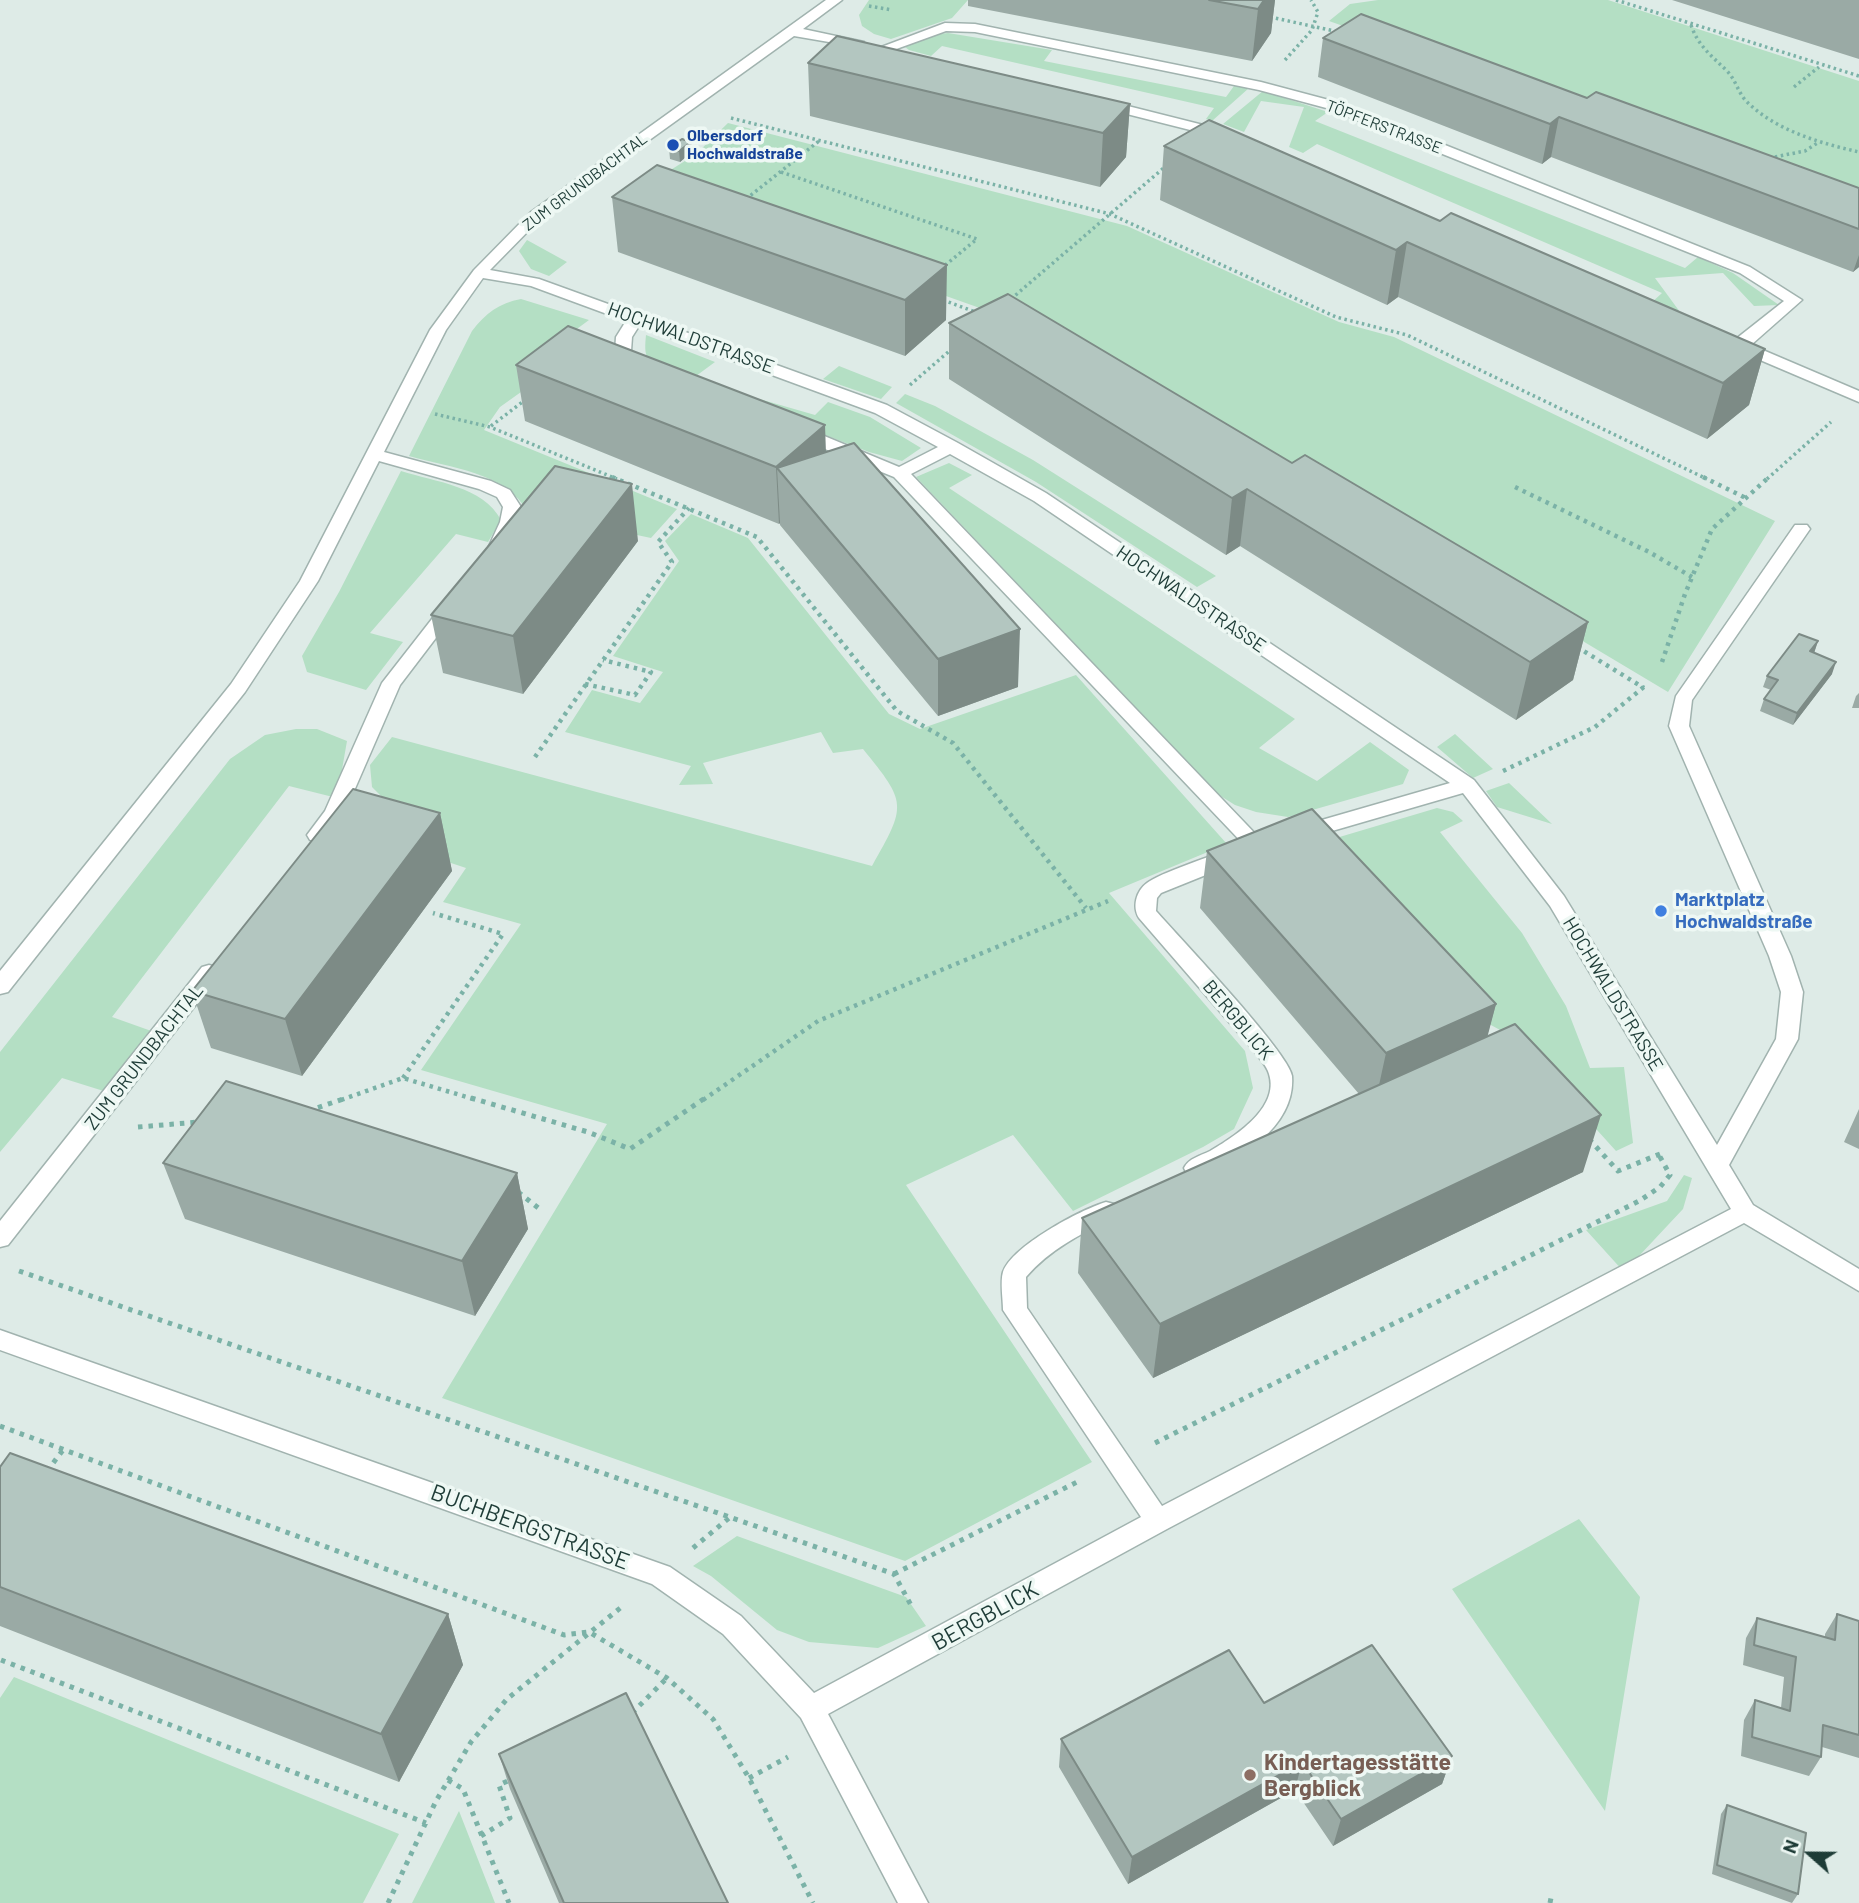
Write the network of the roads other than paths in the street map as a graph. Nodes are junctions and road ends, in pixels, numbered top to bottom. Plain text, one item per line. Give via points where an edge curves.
1 (835, 0) edge
2 (792, 31) junction
3 (883, 49) junction
4 (910, 56) edge
5 (1087, 100) edge
6 (1245, 141) edge
7 (479, 273) junction
8 (636, 318) junction
9 (661, 378) edge
10 (1859, 397) edge
11 (787, 428) edge
12 (952, 447) junction
13 (373, 454) junction
14 (900, 473) junction
15 (1801, 530) dead end
16 (483, 565) edge
17 (466, 587) edge
18 (1467, 785) junction
19 (1257, 846) junction
20 (308, 847) edge
21 (222, 957) edge
22 (0, 986) edge
23 (1716, 1167) junction
24 (1171, 1180) edge
25 (1123, 1203) edge
26 (1745, 1212) junction
27 (0, 1238) edge
28 (1859, 1281) edge
29 (0, 1340) edge
30 (1158, 1521) junction
31 (811, 1709) junction
32 (914, 1903) edge

1 - 2 street, ZUM GRUNDBACHTAL
2 - 3 street
2 - 7 street, ZUM GRUNDBACHTAL via 536,215
3 - 4 street
3 - 10 street, TÖPFERSTRASSE via 945,27 975,28 1261,86 1335,106 1745,270 1794,300 1734,344
5 - 6 street
7 - 8 street, HOCHWALDSTRASSE via 534,282
7 - 13 street, ZUM GRUNDBACHTAL via 438,330
8 - 9 street via 624,337 623,352 636,368
8 - 12 street, HOCHWALDSTRASSE via 881,409
11 - 14 street
12 - 14 street
12 - 18 street, HOCHWALDSTRASSE via 1040,497
13 - 16 street via 505,494 512,508 509,522
13 - 22 street, ZUM GRUNDBACHTAL via 309,581 238,688
14 - 19 street
15 - 23 street via 1683,700 1679,726 1792,992 1787,1038
17 - 20 street via 391,684 334,814
18 - 19 street, BERGBLICK
18 - 23 street, HOCHWALDSTRASSE via 1557,901
19 - 24 street, BERGBLICK via 1154,888 1147,897 1146,912 1262,1045 1281,1074 1278,1103 1258,1131 1219,1157
21 - 27 street, ZUM GRUNDBACHTAL
23 - 26 street, HOCHWALDSTRASSE
25 - 30 street via 1063,1231 1029,1255 1013,1274 1016,1310
26 - 28 street, HOCHWALDSTRASSE
26 - 30 street, BERGBLICK
29 - 31 street, BUCHBERGSTRASSE via 661,1575 732,1625
30 - 31 street, BERGBLICK
31 - 32 street, BUCHBERGSTRASSE

